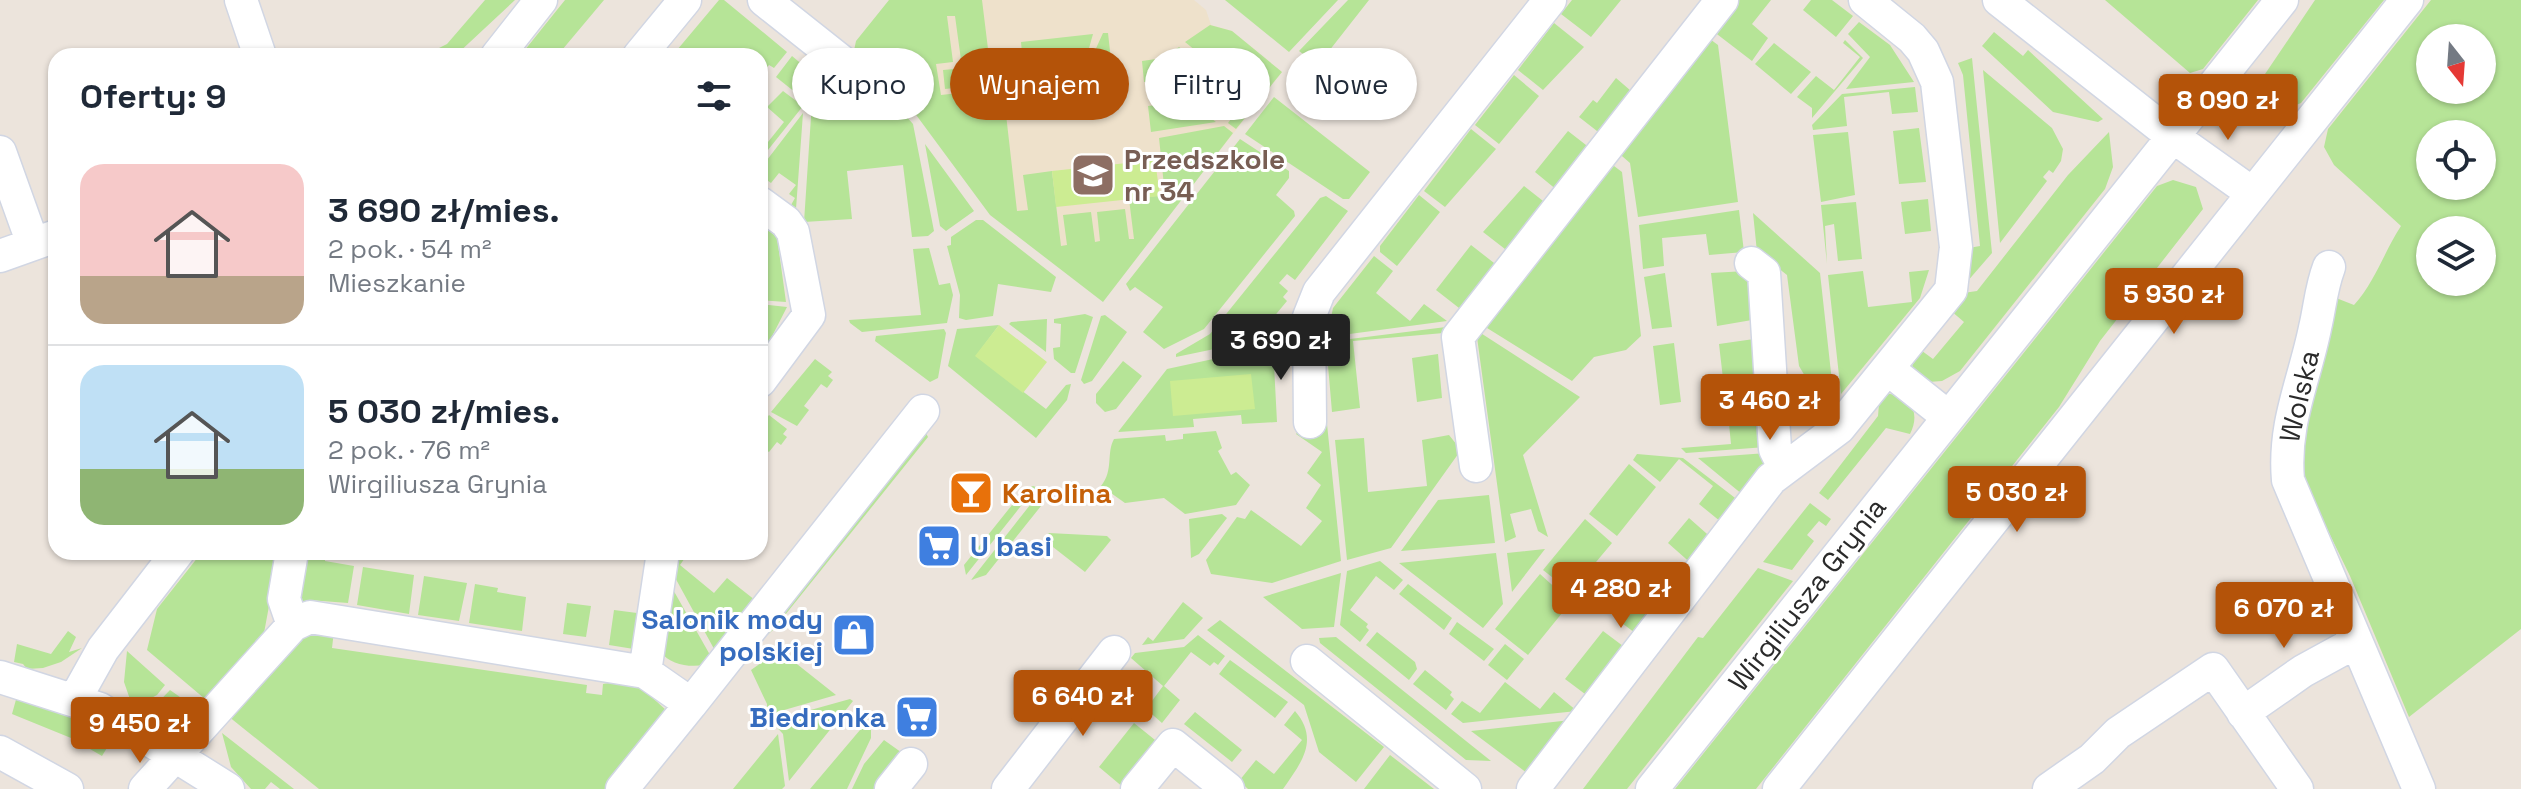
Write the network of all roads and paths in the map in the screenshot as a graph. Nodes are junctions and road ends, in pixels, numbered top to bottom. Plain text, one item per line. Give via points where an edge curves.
1 (241, 0) edge
2 (541, 0) edge
3 (685, 0) edge
4 (764, 0) edge
5 (1550, 0) edge
6 (1722, 0) edge
7 (1865, 0) edge
8 (1999, 0) edge
9 (2282, 0) edge
10 (2407, 0) edge
11 (257, 48) edge
12 (503, 48) edge
13 (646, 48) edge
14 (825, 48) edge
15 (2172, 136) junction
16 (0, 152) edge
17 (2252, 193) junction
18 (768, 209) edge
19 (45, 240) edge
20 (0, 256) edge
21 (1751, 263) dead end
22 (2329, 267) dead end
23 (1888, 369) junction
24 (768, 371) edge
25 (923, 411) dead end
26 (1947, 416) junction
27 (1310, 422) dead end
28 (1476, 466) dead end
29 (1784, 467) junction
30 (172, 560) edge
31 (291, 560) edge
32 (662, 560) edge
33 (293, 625) junction
34 (2356, 642) junction
35 (1114, 652) dead end
36 (1307, 661) dead end
37 (645, 672) junction
38 (0, 677) edge
39 (75, 699) junction
40 (691, 704) junction
41 (2243, 713) junction
42 (0, 752) edge
43 (176, 754) junction
44 (911, 764) dead end
45 (67, 789) edge
46 (145, 789) edge
47 (228, 789) edge
48 (622, 789) edge
49 (891, 789) edge
50 (1008, 789) edge
51 (1137, 789) edge
52 (1228, 789) edge
53 (1465, 789) edge
54 (1533, 789) edge
55 (1652, 789) edge
56 (1779, 789) edge
57 (2049, 789) edge
58 (2297, 789) edge
59 (2419, 789) edge

1 - 11 street
2 - 12 street
3 - 13 street
4 - 14 street
5 - 27 street via 1319,292 1309,317
6 - 28 street via 1458,337
7 - 23 street via 1912,38 1937,82 1956,247 1949,293
8 - 15 street
9 - 15 street, Wirgiliusza Grynia
10 - 17 street
15 - 17 street
15 - 26 street, Wirgiliusza Grynia
16 - 19 street
17 - 56 street
18 - 24 street via 793,232 809,303 804,326
19 - 20 street
21 - 29 street via 1764,273 1775,449
22 - 34 street, Wolska via 2290,416 2286,458 2288,480 2309,538
23 - 26 street
23 - 29 street via 1833,435
25 - 40 street
26 - 55 street, Wirgiliusza Grynia
29 - 54 street
30 - 39 street via 103,649
31 - 33 street via 284,599
32 - 37 street
33 - 37 street via 323,617
33 - 43 street
34 - 41 street
34 - 59 street, Wolska
35 - 50 street
36 - 53 street
37 - 40 street
38 - 39 street
39 - 43 street
40 - 48 street
41 - 57 street via 2213,669 2118,733
41 - 58 street
42 - 45 street
43 - 46 street
43 - 47 street
44 - 49 street
51 - 52 street via 1173,745

